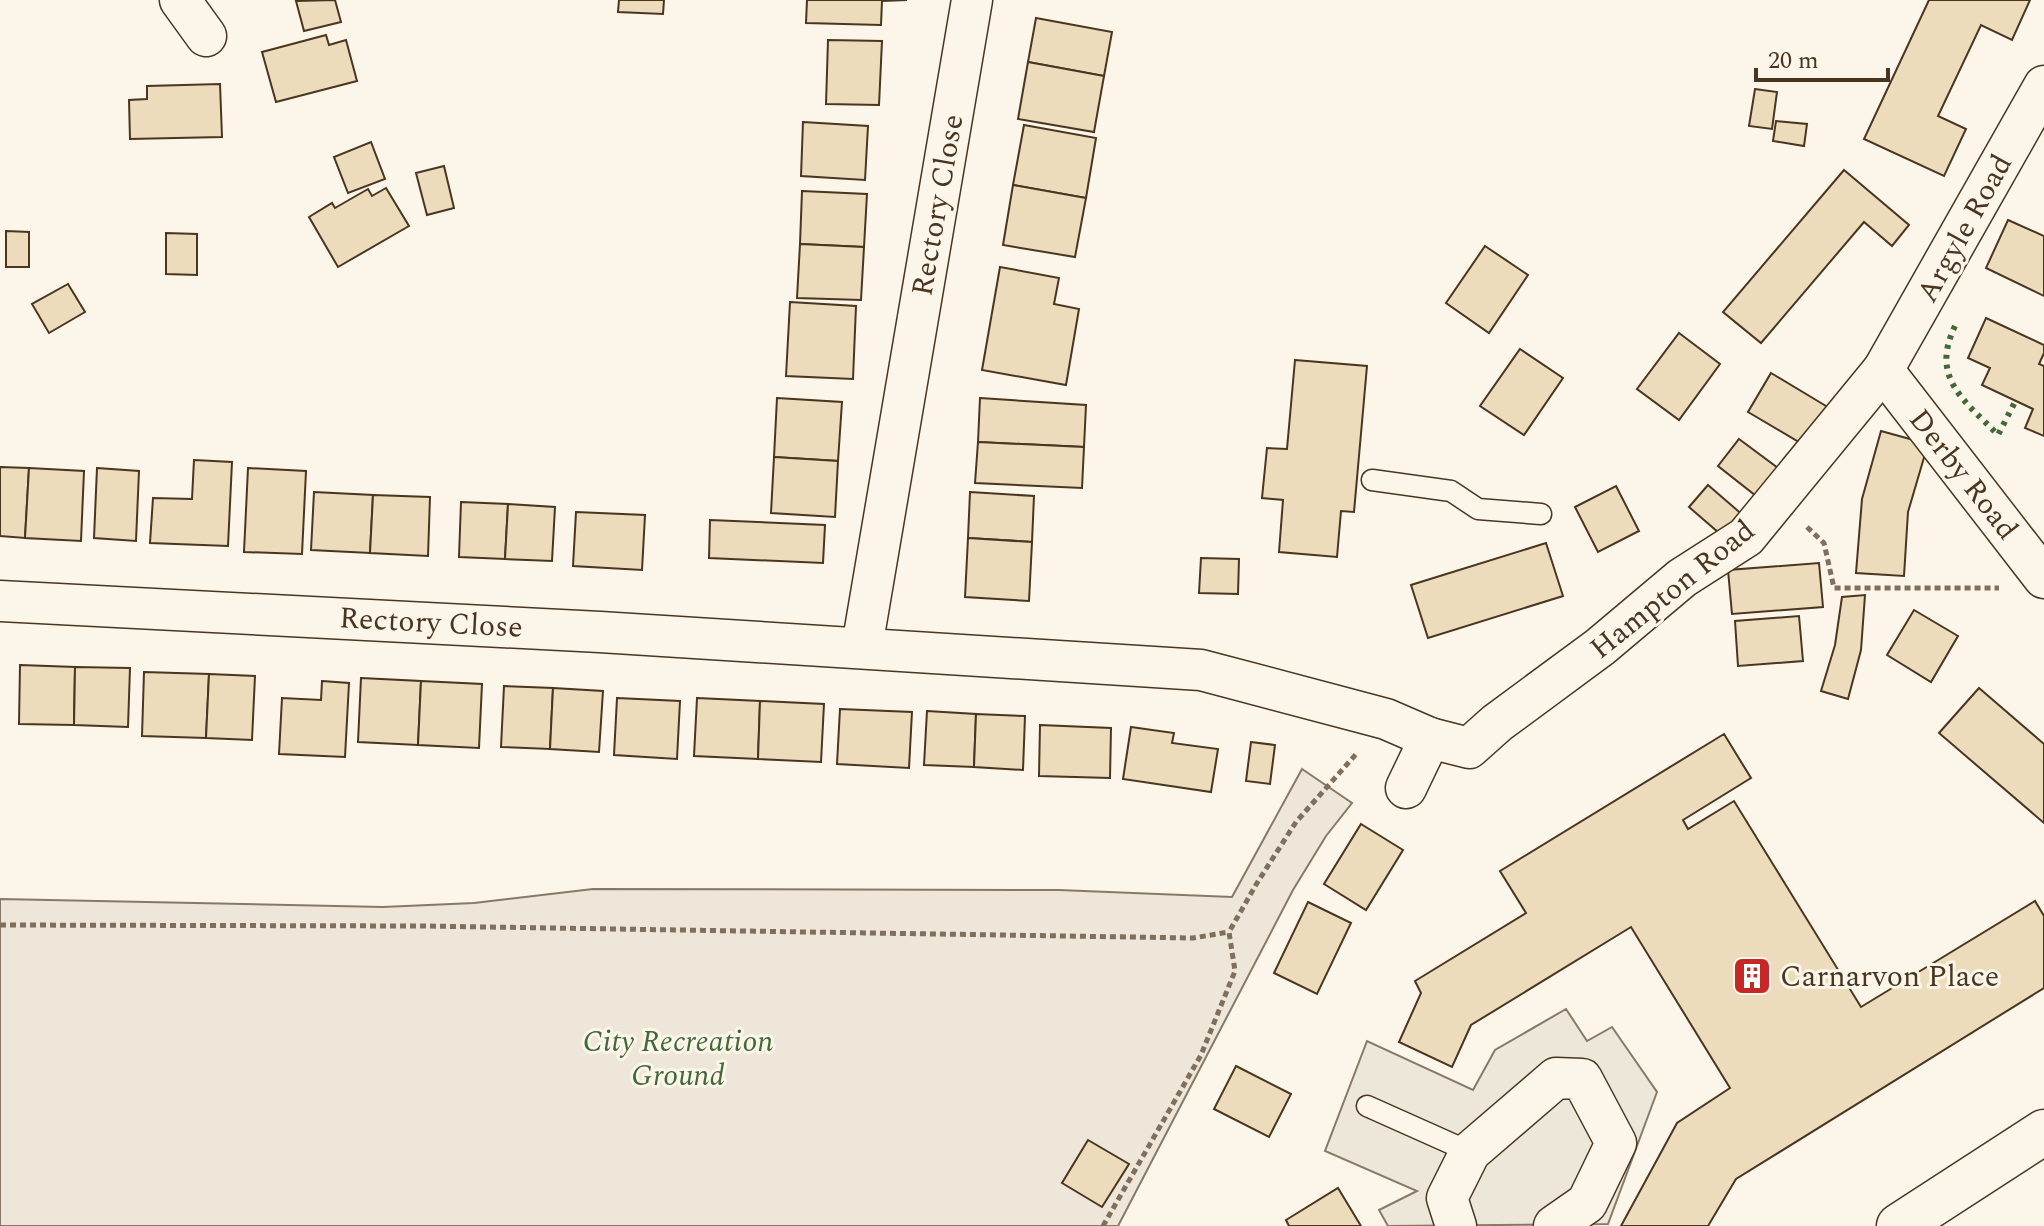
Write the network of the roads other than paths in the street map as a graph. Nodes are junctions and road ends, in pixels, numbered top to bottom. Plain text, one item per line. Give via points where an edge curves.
1 (180, 0) edge
2 (972, 0) edge
3 (206, 36) dead end
4 (2044, 86) edge
5 (1883, 370) junction
6 (1372, 480) dead end
7 (1541, 514) dead end
8 (2044, 578) edge
9 (0, 601) edge
10 (862, 647) junction
11 (1483, 736) joint
12 (1430, 738) junction
13 (1406, 788) dead end
14 (1367, 1106) dead end
15 (2044, 1132) edge
16 (1470, 1152) junction
17 (1912, 1223) edge
18 (1456, 1226) edge
19 (1554, 1226) edge

1 - 3 street
2 - 10 street, Rectory Close
4 - 5 street, Argyle Road
5 - 8 street, Derby Road
5 - 11 street, Hampton Road via 1746,537 1682,578
6 - 7 lane via 1451,491 1478,509
9 - 10 street, Rectory Close
10 - 12 street, Rectory Close via 1201,670 1386,719
11 - 12 street, Rectory Close
12 - 13 street
14 - 16 lane
15 - 17 main road
16 - 18 street via 1447,1198
16 - 19 street via 1556,1078 1582,1079 1616,1143 1587,1203

